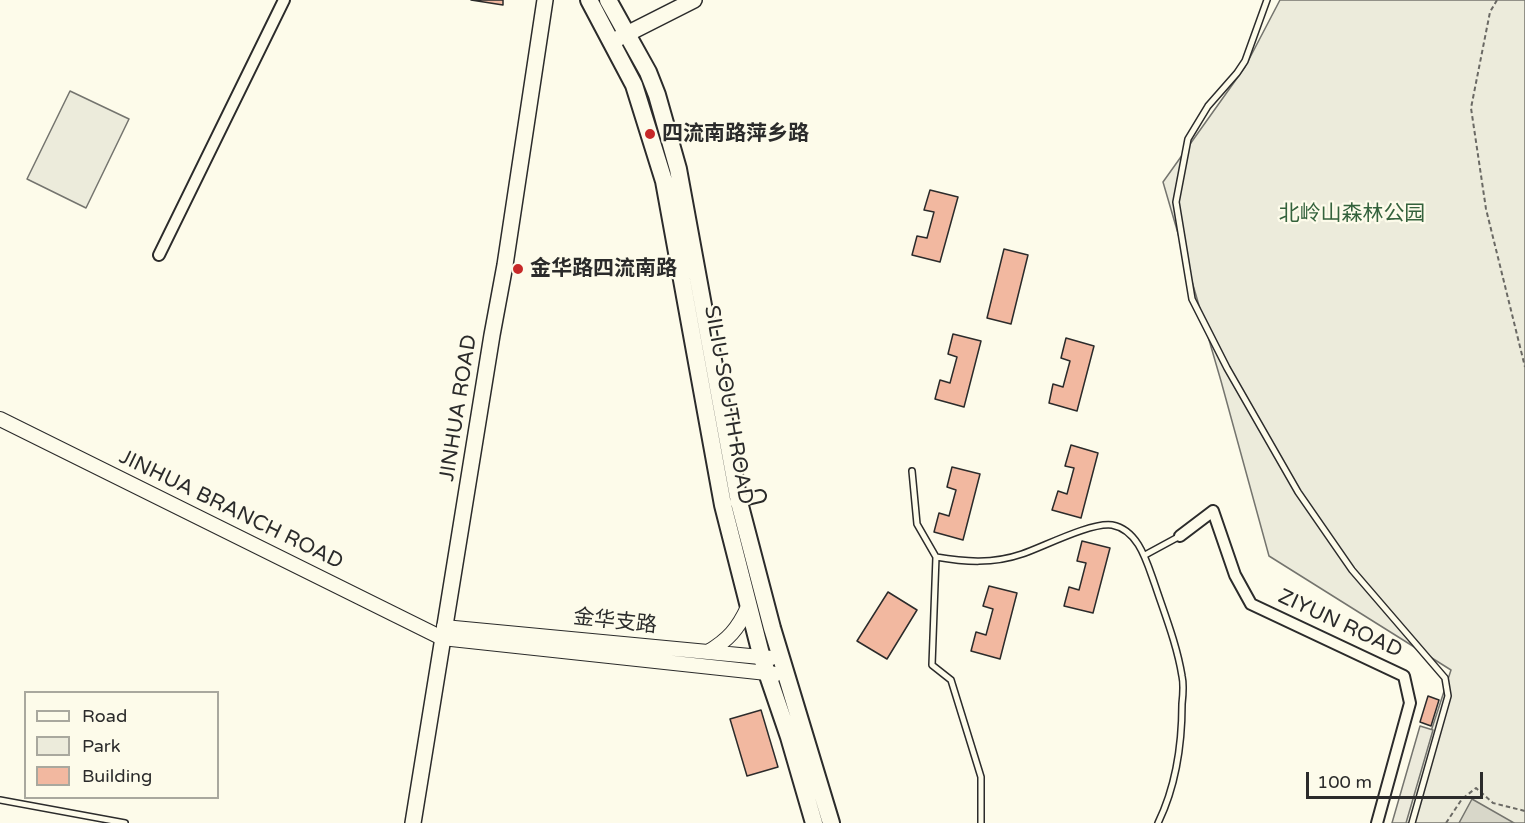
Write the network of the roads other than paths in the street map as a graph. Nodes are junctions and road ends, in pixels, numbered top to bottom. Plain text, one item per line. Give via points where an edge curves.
1 (284, 0) edge
2 (545, 0) edge
3 (589, 0) edge
4 (608, 0) edge
5 (694, 0) edge
6 (1267, 0) edge
7 (619, 38) junction
8 (159, 255) dead end
9 (0, 419) edge
10 (912, 471) dead end
11 (760, 496) dead end
12 (731, 503) junction
13 (1180, 536) joint
14 (1145, 555) junction
15 (936, 557) junction
16 (748, 607) junction
17 (443, 632) junction
18 (708, 652) junction
19 (764, 666) junction
20 (784, 667) junction
21 (0, 800) edge
22 (126, 823) edge
23 (413, 823) edge
24 (814, 823) edge
25 (831, 823) edge
26 (981, 823) edge
27 (1158, 823) edge
28 (1377, 823) edge
29 (1412, 823) edge

1 - 8 street
2 - 17 main road, JINHUA ROAD via 506,265
3 - 7 main road, SILIU SOUTH ROAD
4 - 7 main road, SILIU SOUTH ROAD
5 - 7 main road
6 - 29 lane via 1245,61 1208,106 1188,139 1176,202 1192,299 1298,492 1352,570 1445,678 1448,696
7 - 12 main road, SILIU SOUTH ROAD via 648,72 678,169
9 - 17 street, JINHUA BRANCH ROAD
10 - 15 lane via 917,524
11 - 12 street
12 - 16 main road, SILIU SOUTH ROAD
12 - 20 main road, SILIU SOUTH ROAD
13 - 14 lane
13 - 28 street, ZIYUN ROAD via 1213,511 1235,574 1251,604 1404,676 1410,703
14 - 15 lane via 1124,529 1111,525 1096,526 994,561 963,562
14 - 27 lane via 1183,678 1182,727 1174,780
15 - 26 lane via 932,664 951,680 981,777
16 - 18 street via 730,637
16 - 19 main road, SILIU SOUTH ROAD
17 - 18 street, 金华支路
17 - 19 street
17 - 23 main road, JINHUA ROAD
18 - 19 street, 金华支路
19 - 20 street
19 - 24 main road, SILIU SOUTH ROAD
20 - 25 main road, SILIU SOUTH ROAD
21 - 22 lane

